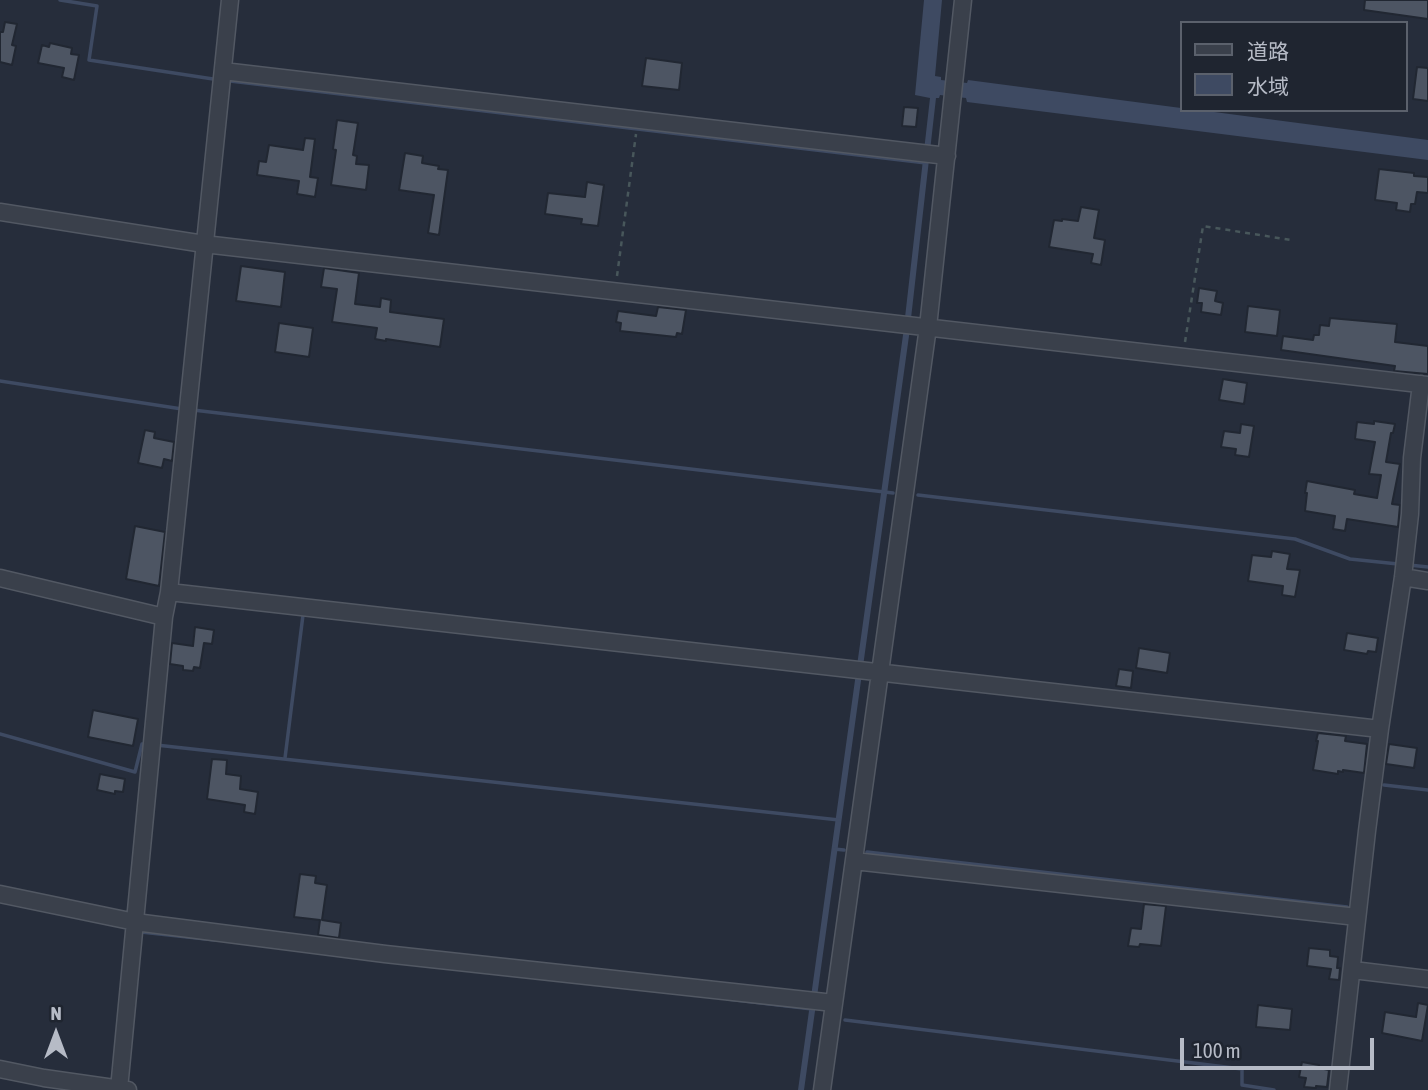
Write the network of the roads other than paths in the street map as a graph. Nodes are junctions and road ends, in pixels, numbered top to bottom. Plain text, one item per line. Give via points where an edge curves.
1 (230, 0) edge
2 (963, 0) edge
3 (223, 71) junction
4 (933, 155) junction
5 (0, 212) edge
6 (205, 244) junction
7 (914, 325) junction
8 (1424, 385) edge
9 (1404, 569) junction
10 (0, 578) edge
11 (1428, 581) edge
12 (169, 592) junction
13 (164, 617) junction
14 (866, 671) junction
15 (1380, 729) junction
16 (854, 861) junction
17 (0, 894) edge
18 (1357, 917) junction
19 (135, 922) junction
20 (1353, 970) junction
21 (1428, 979) edge
22 (820, 1001) junction
23 (0, 1069) edge
24 (43, 1084) edge
25 (123, 1090) edge
26 (822, 1090) edge
27 (1338, 1090) edge

1 - 3 street
2 - 4 street via 953,98
3 - 4 street
3 - 6 street
4 - 7 street
5 - 6 street
6 - 7 street
6 - 12 street
7 - 8 street
7 - 14 street
8 - 9 street via 1412,458
9 - 11 street
9 - 15 street
10 - 13 street
12 - 13 street
12 - 14 street
13 - 19 street
14 - 15 street
14 - 16 street
15 - 18 street
16 - 18 street
16 - 22 street
17 - 19 street
18 - 20 street
19 - 22 street
19 - 25 street
20 - 21 street
20 - 27 street
22 - 26 street
23 - 24 street
24 - 25 street

